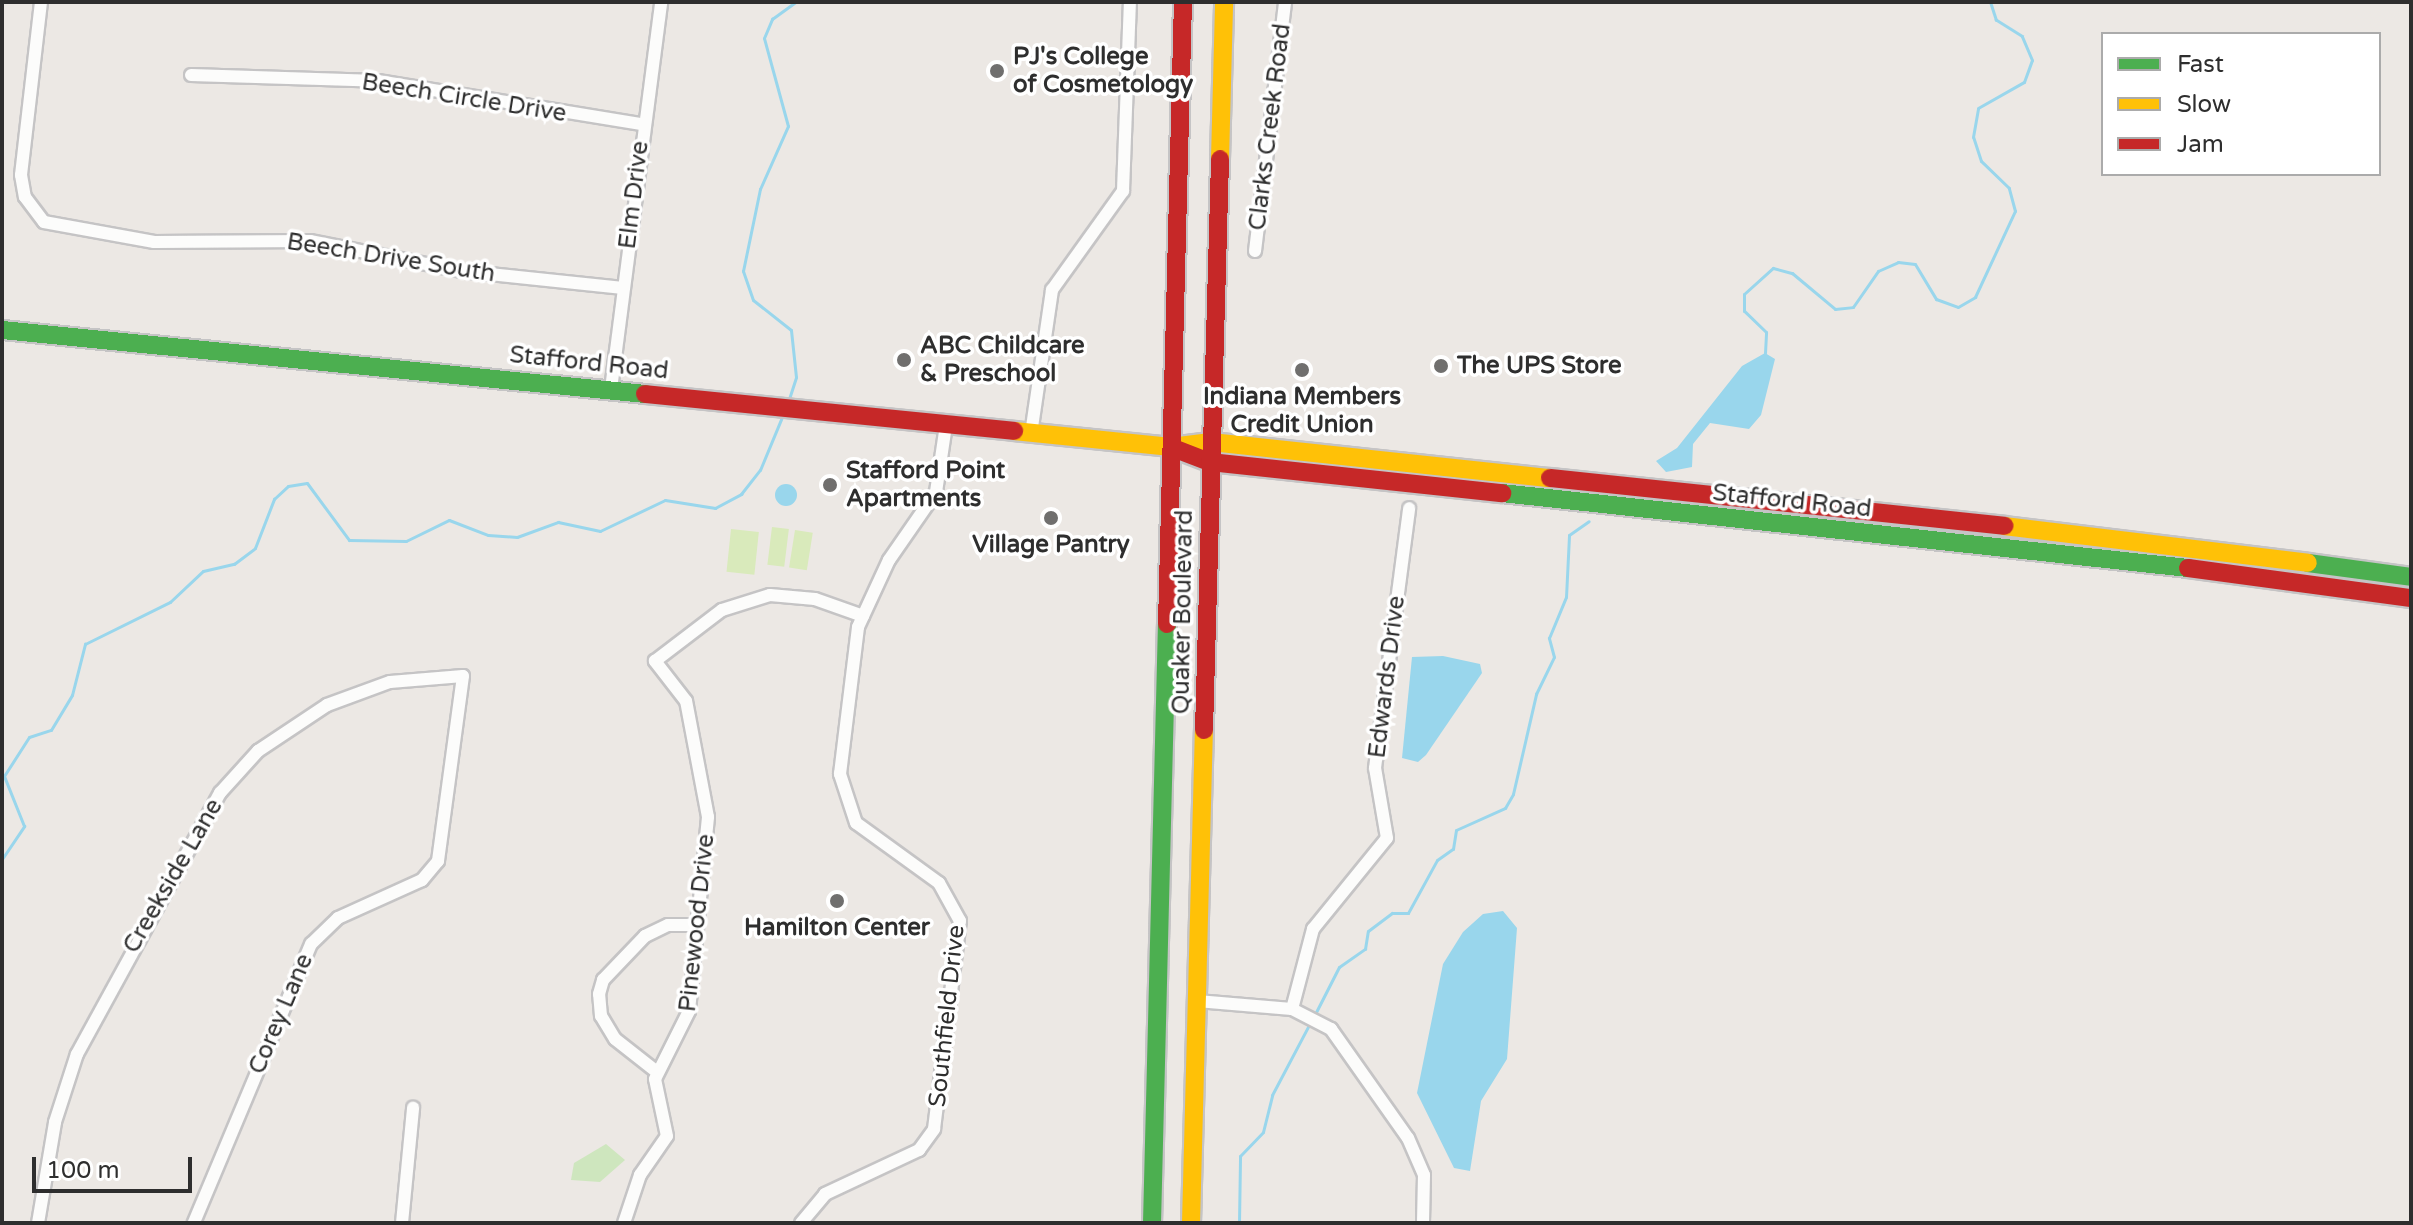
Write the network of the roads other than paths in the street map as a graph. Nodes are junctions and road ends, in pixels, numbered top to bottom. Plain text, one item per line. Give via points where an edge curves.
1 (41, 2) edge
2 (661, 2) edge
3 (1130, 2) edge
4 (1183, 2) edge
5 (1224, 2) edge
6 (1285, 2) edge
7 (191, 75) dead end
8 (642, 124) junction
9 (1255, 251) dead end
10 (623, 288) junction
11 (2, 330) edge
12 (611, 389) junction
13 (946, 425) junction
14 (1031, 434) junction
15 (1211, 442) junction
16 (1171, 447) junction
17 (1210, 462) junction
18 (1409, 508) dead end
19 (2411, 577) edge
20 (2411, 598) edge
21 (863, 616) junction
22 (463, 676) joint
23 (697, 925) junction
24 (1197, 1001) junction
25 (1296, 1010) junction
26 (657, 1072) junction
27 (413, 1108) dead end
28 (38, 1223) edge
29 (194, 1223) edge
30 (402, 1223) edge
31 (624, 1223) edge
32 (801, 1223) edge
33 (1152, 1223) edge
34 (1191, 1223) edge
35 (1423, 1223) edge

1 - 10 street, Beech Drive South via 21,175 36,215 64,231 154,242 290,239 461,271
2 - 8 street, Elm Drive
3 - 14 street via 1123,191 1052,290
4 - 16 main road, Quaker Boulevard
5 - 15 main road, Quaker Boulevard
6 - 9 street, Clarks Creek Road
7 - 8 street, Beech Circle Drive via 378,81
8 - 10 street, Elm Drive
10 - 12 street, Elm Drive
11 - 12 main road, Stafford Road
12 - 13 main road, Stafford Road
13 - 14 main road, Stafford Road
13 - 21 street, Southfield Drive via 936,492 889,560
14 - 16 main road, Stafford Road
15 - 16 main road, Stafford Road
15 - 17 main road, Quaker Boulevard
15 - 19 main road, Stafford Road via 2169,544
16 - 17 main road, Stafford Road
16 - 33 main road, Quaker Boulevard
17 - 20 main road, Stafford Road via 2146,562
17 - 24 main road, Quaker Boulevard
18 - 25 street, Edwards Drive via 1375,768 1387,838 1313,929
21 - 23 street, Pinewood Drive via 815,599 770,595 722,610 655,661 686,701 706,786
21 - 32 street, Southfield Drive via 841,758 844,801 863,831 939,883 960,934 934,1129 919,1150 825,1194
22 - 28 street, Creekside Lane via 390,682 327,705 258,751 226,786 77,1054 55,1122
22 - 29 street, Corey Lane via 438,861 411,887 328,924 311,944
23 - 26 street, Pinewood Drive via 689,1011
23 - 26 street via 668,925 645,936 599,994 601,1016 615,1039
24 - 25 street
24 - 34 main road, Quaker Boulevard
25 - 35 street via 1331,1029 1408,1138 1424,1175
26 - 31 street, Pinewood Drive via 656,1104 667,1136 640,1175
27 - 30 street

